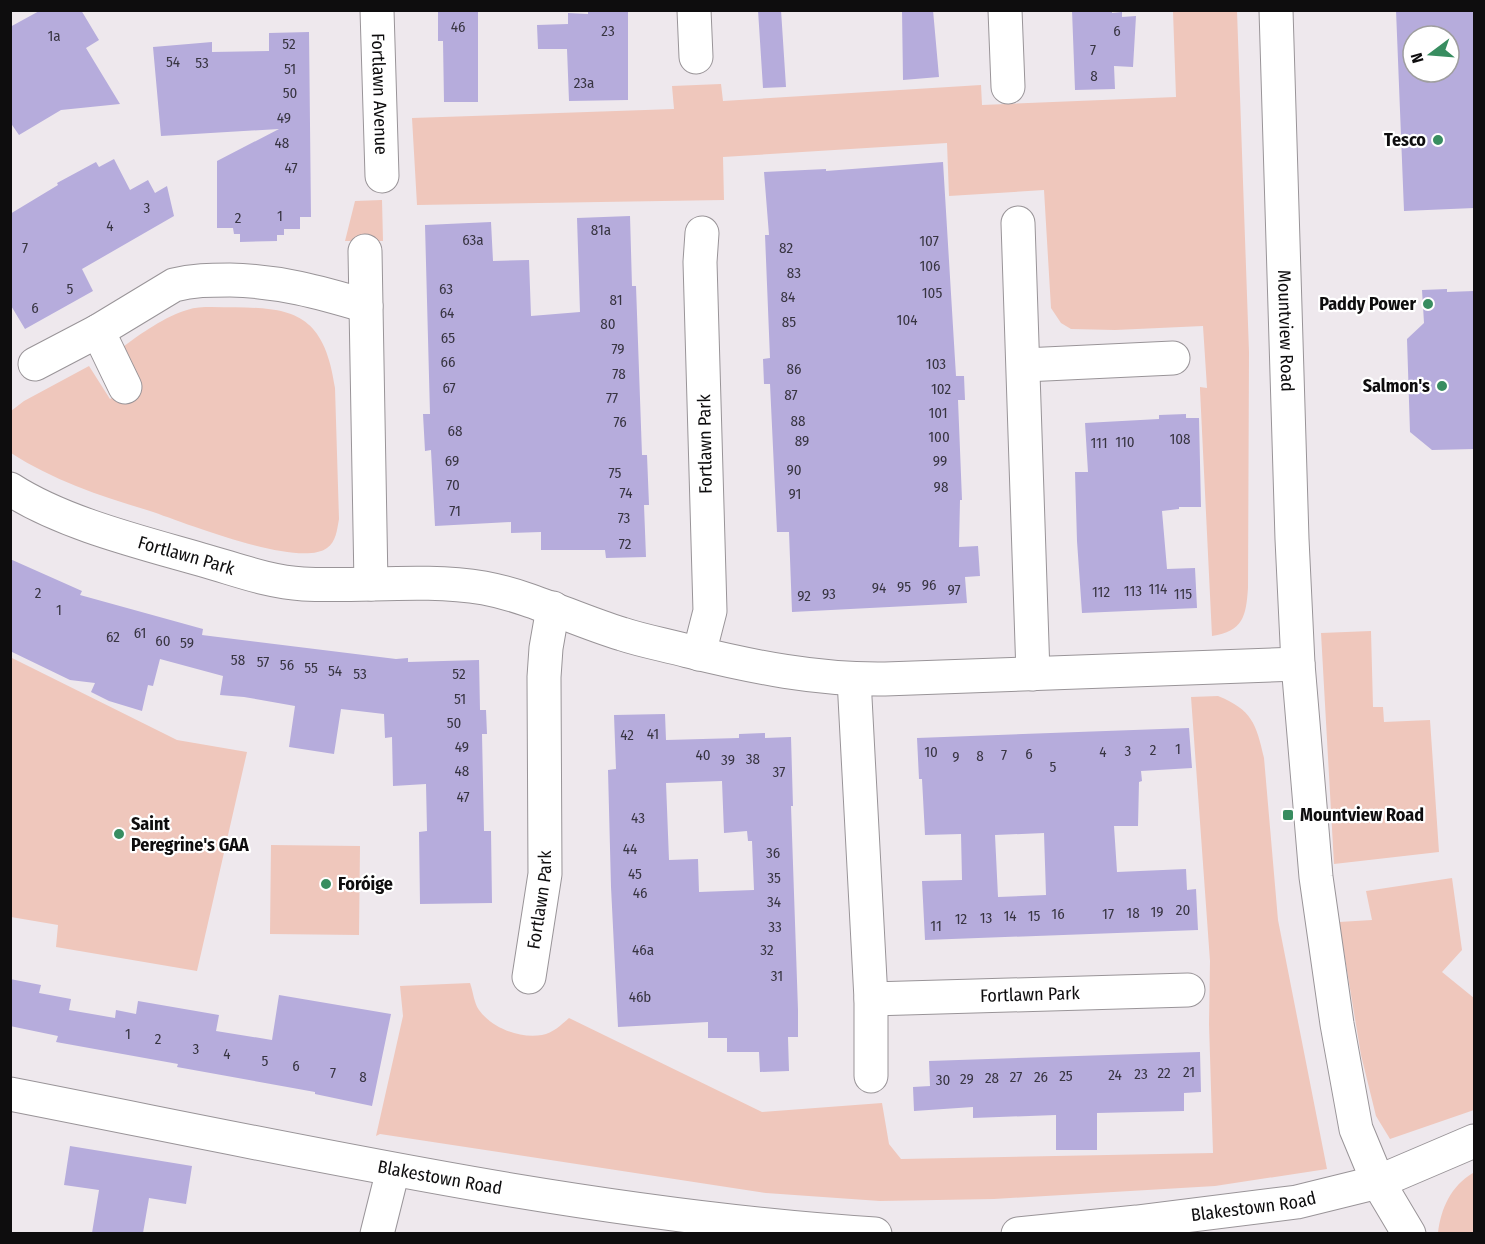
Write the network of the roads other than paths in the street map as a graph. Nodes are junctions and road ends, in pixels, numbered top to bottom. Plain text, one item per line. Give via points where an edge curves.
1 (377, 10) edge
2 (694, 10) edge
3 (1005, 10) edge
4 (1276, 10) edge
5 (696, 57) dead end
6 (1008, 87) dead end
7 (382, 176) dead end
8 (1017, 224) dead end
9 (702, 233) dead end
10 (365, 251) dead end
11 (366, 306) junction
12 (98, 331) junction
13 (1173, 357) dead end
14 (35, 364) dead end
15 (1024, 365) junction
16 (125, 387) dead end
17 (10, 489) edge
18 (371, 584) junction
19 (553, 608) junction
20 (699, 654) junction
21 (1298, 664) junction
22 (1033, 674) junction
23 (854, 679) junction
24 (529, 977) dead end
25 (1188, 990) dead end
26 (871, 999) junction
27 (871, 1076) dead end
28 (10, 1094) edge
29 (1474, 1141) edge
30 (393, 1170) junction
31 (1378, 1182) junction
32 (378, 1233) edge
33 (875, 1233) edge
34 (1018, 1233) edge
35 (1409, 1233) edge

1 - 7 street, Fortlawn Avenue
2 - 5 street
3 - 6 street
4 - 21 street, Mountview Road
8 - 15 street
9 - 20 street, Fortlawn Park via 710,611
10 - 11 street
11 - 12 street via 280,283 203,280 174,285
11 - 18 street
12 - 14 street
12 - 16 street
13 - 15 street
15 - 22 street
17 - 18 street, Fortlawn Park via 109,532 269,579 303,584
18 - 19 street, Fortlawn Park via 475,587
19 - 20 street, Fortlawn Park via 621,634
19 - 24 street, Fortlawn Park via 544,676 546,874
20 - 23 street, Fortlawn Park via 745,666
21 - 22 street, Fortlawn Park
21 - 31 street, Mountview Road via 1316,876 1337,1024 1356,1130
22 - 23 street, Fortlawn Park
23 - 26 street
25 - 26 street, Fortlawn Park
26 - 27 street
28 - 30 street, Blakestown Road
29 - 31 street, Blakestown Road
30 - 32 street
30 - 33 street, Blakestown Road via 644,1211
31 - 34 street, Blakestown Road via 1297,1202
31 - 35 street, Mountview Road

